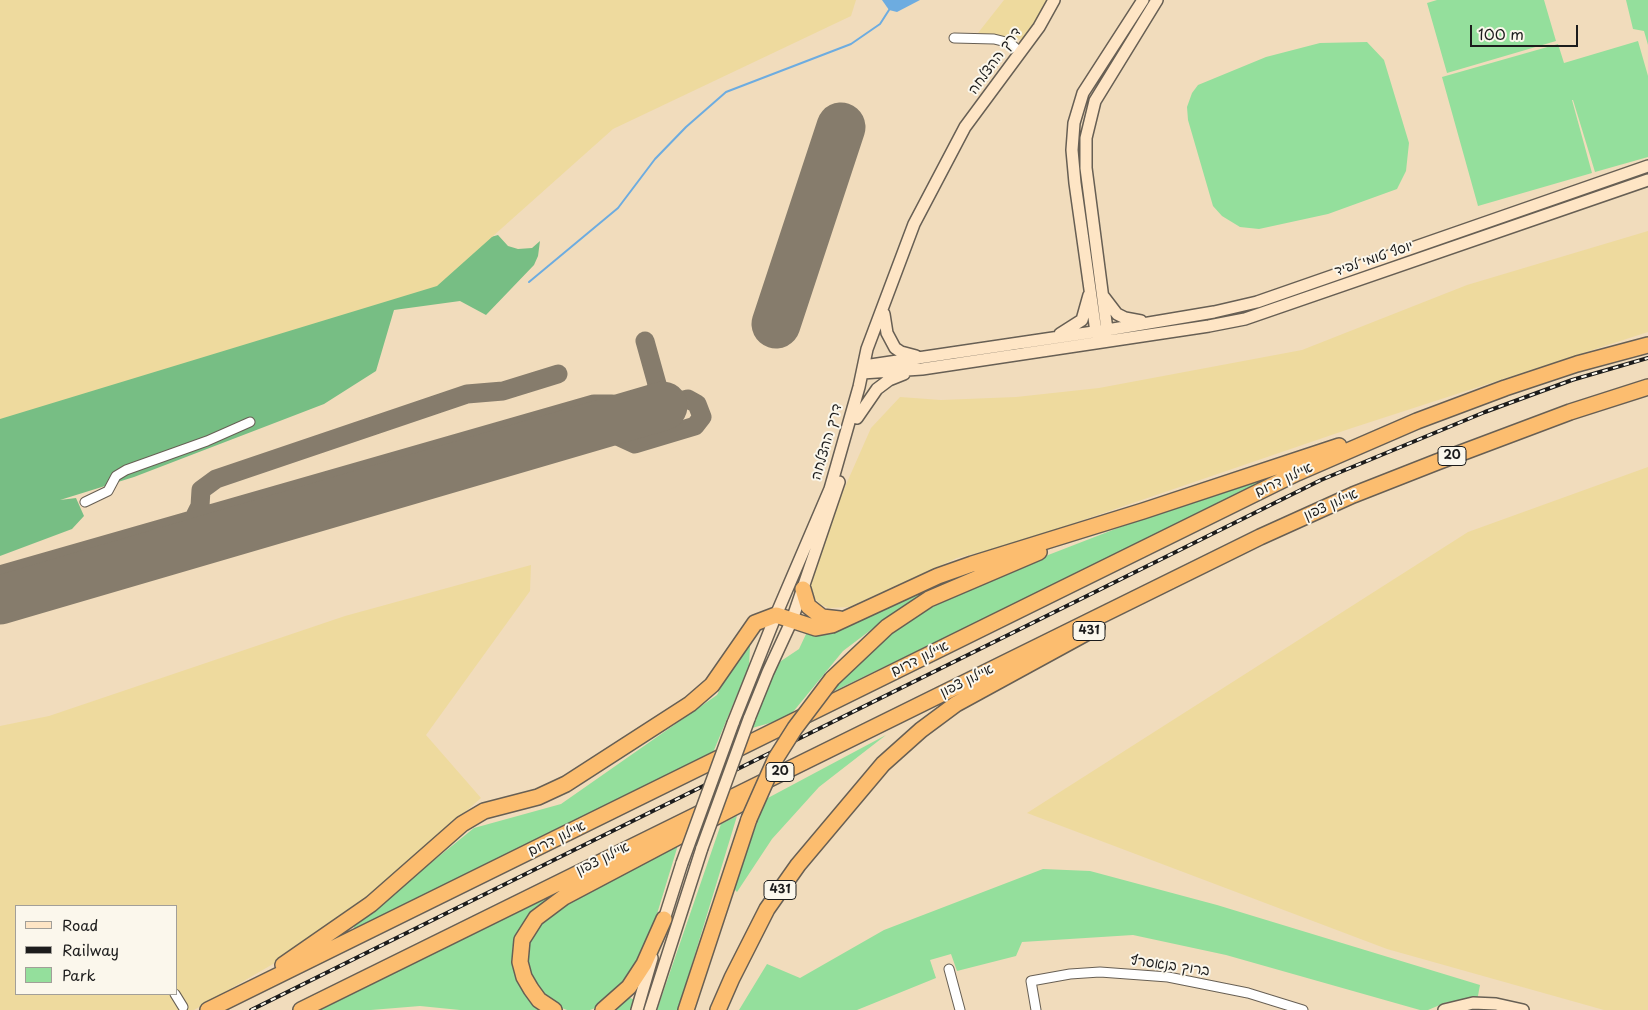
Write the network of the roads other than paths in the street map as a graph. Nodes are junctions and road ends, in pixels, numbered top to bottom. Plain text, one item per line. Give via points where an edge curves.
1 (1054, 0) edge
2 (1143, 0) edge
3 (1157, 0) edge
4 (954, 38) dead end
5 (1020, 52) junction
6 (1648, 166) edge
7 (1648, 180) edge
8 (895, 274) junction
9 (1090, 291) junction
10 (1102, 293) junction
11 (884, 314) junction
12 (1150, 322) junction
13 (1102, 331) junction
14 (1051, 338) junction
15 (1104, 342) junction
16 (1648, 345) edge
17 (923, 363) junction
18 (867, 369) junction
19 (1648, 387) edge
20 (857, 418) junction
21 (1417, 421) junction
22 (250, 422) dead end
23 (85, 502) dead end
24 (1143, 511) junction
25 (1260, 537) junction
26 (803, 589) junction
27 (776, 614) junction
28 (792, 620) junction
29 (844, 620) junction
30 (915, 706) junction
31 (664, 918) junction
32 (949, 968) dead end
33 (176, 995) edge
34 (230, 999) junction
35 (183, 1007) dead end
36 (208, 1010) edge
37 (301, 1010) edge
38 (554, 1010) edge
39 (603, 1010) edge
40 (637, 1010) edge
41 (650, 1010) edge
42 (686, 1010) edge
43 (718, 1010) edge
44 (960, 1010) edge
45 (1036, 1010) edge
46 (1302, 1010) edge
47 (1444, 1010) edge
48 (1523, 1010) edge

1 - 5 street, דרך ההצלחה
2 - 9 street via 1083,93 1074,123 1074,170
3 - 10 street via 1095,100 1088,125 1086,168
4 - 5 street via 994,39 1010,44
5 - 8 street, דרך ההצלחה via 954,145 914,224
6 - 12 street, יוסף טומי לפיד via 1256,302
7 - 15 street, יוסף טומי לפיד via 1245,319
8 - 11 street, דרך ההצלחה
8 - 18 street, דרך ההצלחה via 867,348
9 - 13 street
9 - 14 street via 1082,320
10 - 12 street via 1117,314
10 - 13 street
11 - 17 street via 887,333 895,348
11 - 18 street, דרך ההצלחה
12 - 13 street, יוסף טומי לפיד
13 - 14 street, יוסף טומי לפיד
13 - 15 street
14 - 17 street, יוסף טומי לפיד
15 - 17 street, יוסף טומי לפיד
16 - 21 highway, איילון דרום via 1577,364
17 - 18 street
17 - 20 street via 877,389
18 - 20 street, דרך ההצלחה
18 - 27 street, דרך ההצלחה via 830,489
19 - 25 highway, איילון צפון / 20 via 1470,449 1353,495
20 - 26 street, דרך ההצלחה via 836,494
21 - 24 highway
21 - 34 highway, איילון דרום via 1228,506
22 - 23 street via 126,470 116,476 108,491
24 - 29 highway via 938,576
24 - 42 highway, bridge via 929,599 882,632 832,679 776,758 749,819
25 - 30 highway, איילון צפון / 20
25 - 43 highway, 431 via 956,704 921,730 883,764 798,865 757,928
26 - 28 street, דרך ההצלחה
26 - 29 highway via 808,606 822,617
27 - 28 highway
27 - 31 street, דרך ההצלחה, bridge via 733,723
27 - 34 highway via 754,623 712,685 673,717 566,784 538,797 484,811 462,824 354,918
28 - 29 highway via 816,628
28 - 41 street, דרך ההצלחה, bridge via 749,719 702,848
30 - 37 highway, איילון צפון / 20
30 - 38 highway via 878,730 564,897 542,912 522,940 520,962 530,990 538,1000
31 - 39 highway via 644,964 629,987
31 - 40 street, דרך ההצלחה
32 - 44 street
33 - 35 street
34 - 36 highway, איילון דרום
45 - 46 street, ברוך בנאסרף via 1031,981 1100,972 1168,977 1248,994
47 - 48 street via 1473,1003

